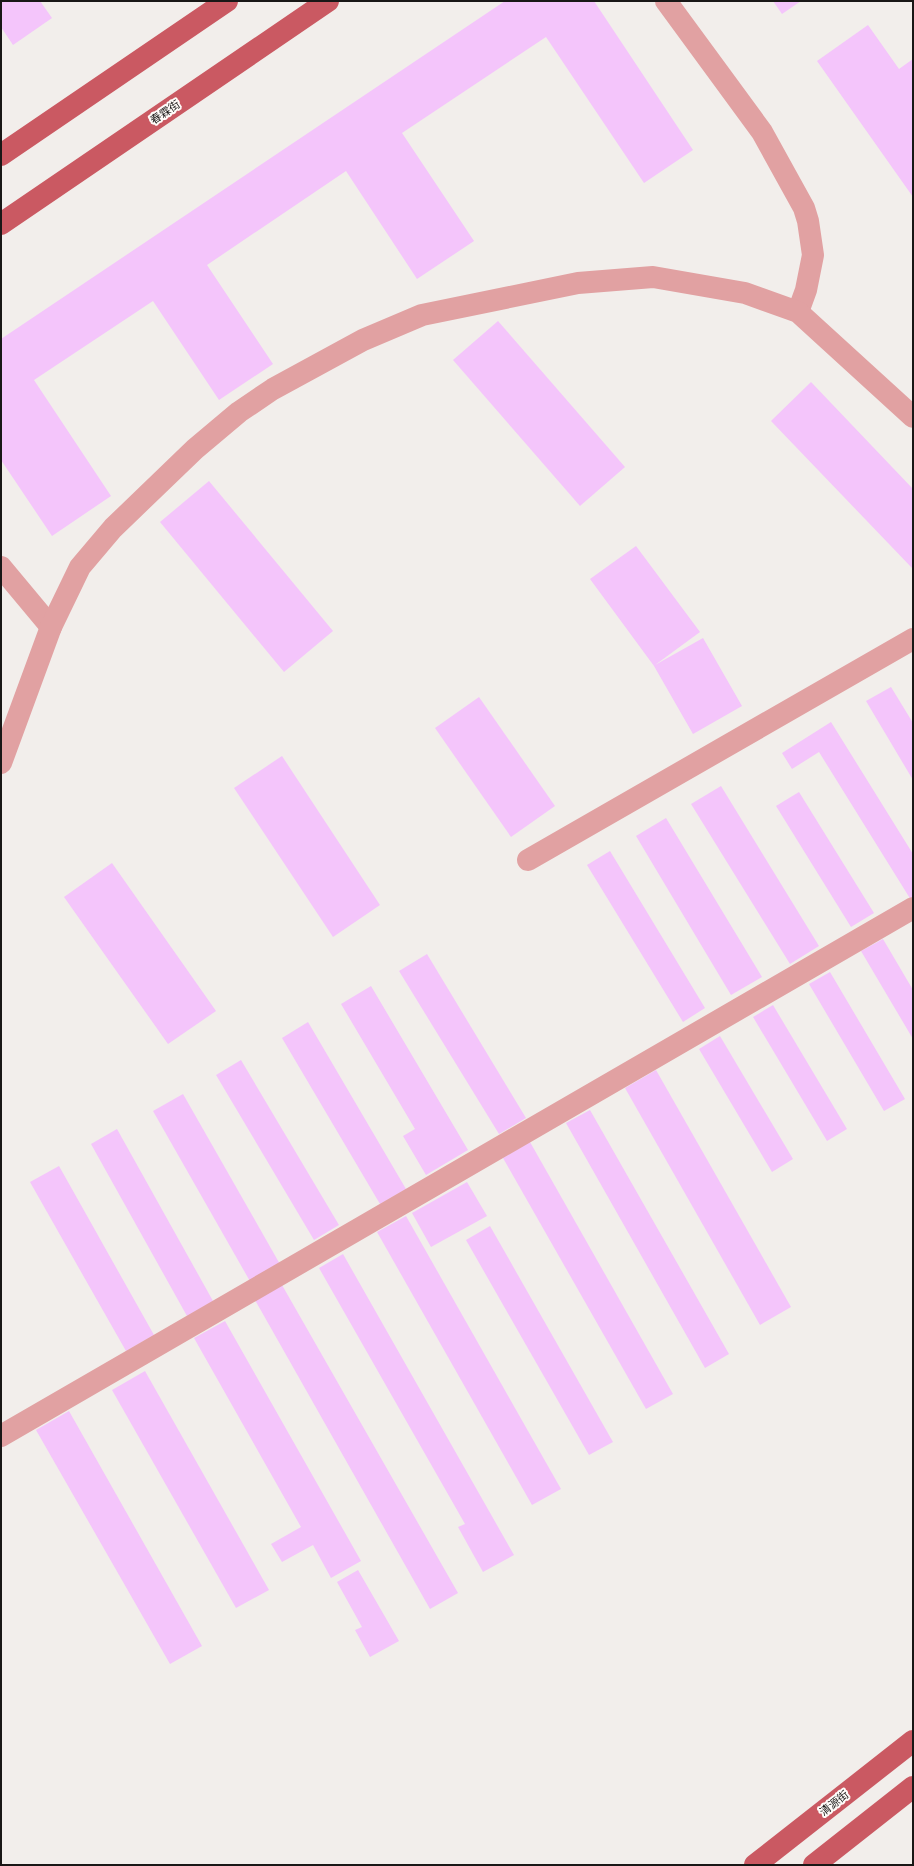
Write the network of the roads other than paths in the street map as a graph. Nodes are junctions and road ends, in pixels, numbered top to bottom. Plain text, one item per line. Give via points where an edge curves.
1 (227, 1) edge
2 (328, 1) edge
3 (666, 1) edge
4 (1, 155) edge
5 (1, 224) edge
6 (798, 312) junction
7 (913, 417) edge
8 (1, 567) edge
9 (51, 627) junction
10 (913, 639) edge
11 (1, 763) edge
12 (528, 860) dead end
13 (913, 908) edge
14 (1, 1436) edge
15 (913, 1741) edge
16 (913, 1787) edge
17 (755, 1865) edge
18 (814, 1865) edge

1 - 4 main road
2 - 5 main road, 春霖街
3 - 6 street via 762,132 804,208 813,255 806,290
6 - 7 street
6 - 9 street via 746,294 653,278 578,283 422,316 363,340 273,389 239,412 195,449 113,528 80,567
8 - 9 street
9 - 11 street
10 - 12 street
13 - 14 street
15 - 17 main road, 清源街
16 - 18 main road

